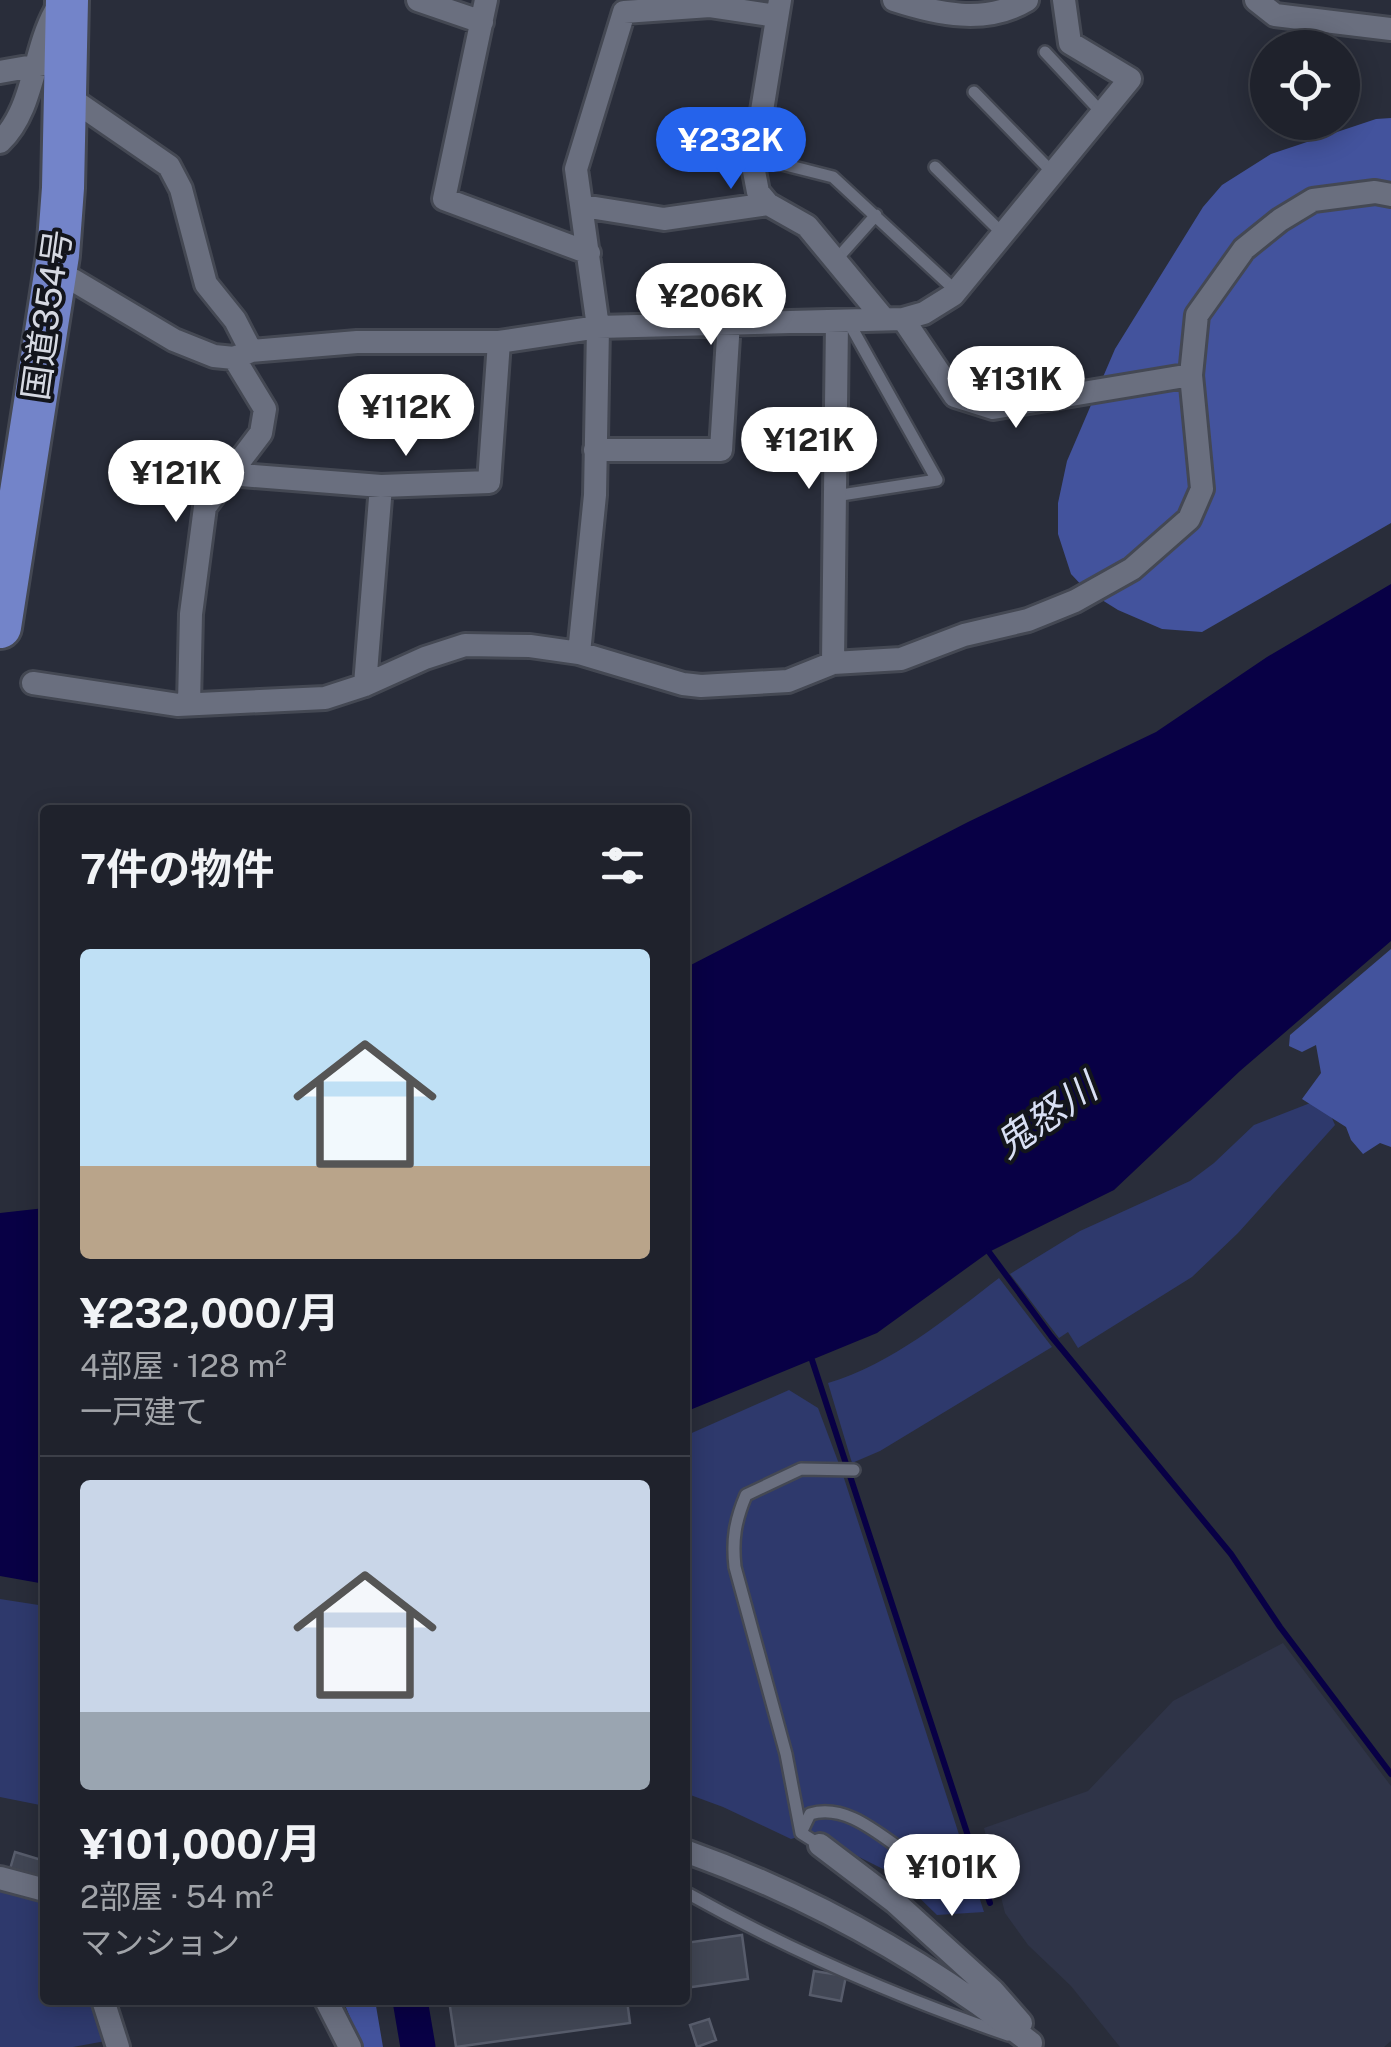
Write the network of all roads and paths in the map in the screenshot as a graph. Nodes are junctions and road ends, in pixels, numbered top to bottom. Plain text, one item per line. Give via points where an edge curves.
1 (64, 0) edge
2 (418, 0) edge
3 (894, 0) edge
4 (1027, 0) edge
5 (1064, 0) edge
6 (1256, 0) edge
7 (778, 8) edge
8 (484, 11) edge
9 (1391, 29) edge
10 (1045, 52) dead end
11 (0, 72) edge
12 (55, 73) junction
13 (974, 92) dead end
14 (1102, 113) junction
15 (0, 142) edge
16 (754, 157) junction
17 (686, 159) dead end
18 (935, 167) dead end
19 (1053, 173) junction
20 (1391, 195) edge
21 (768, 204) junction
22 (583, 206) junction
23 (876, 215) junction
24 (1003, 234) junction
25 (590, 254) junction
26 (834, 262) junction
27 (56, 276) junction
28 (956, 291) junction
29 (894, 319) junction
30 (842, 321) junction
31 (729, 322) junction
32 (598, 326) junction
33 (498, 342) junction
34 (242, 355) junction
35 (1191, 375) junction
36 (595, 450) junction
37 (230, 474) junction
38 (381, 486) junction
39 (835, 496) junction
40 (6, 556) edge
41 (0, 627) edge
42 (579, 653) junction
43 (833, 662) junction
44 (33, 683) dead end
45 (365, 686) junction
46 (189, 704) junction
47 (848, 1471) dead end
48 (810, 1839) junction
49 (690, 1853) edge
50 (1002, 1863) dead end
51 (0, 1878) edge
52 (40, 1889) edge
53 (690, 1895) edge
54 (105, 2005) edge
55 (329, 2005) edge
56 (1033, 2045) edge
57 (118, 2047) edge
58 (350, 2047) edge

1 - 12 highway, 国道354号
2 - 8 street
3 - 4 street via 978,16
5 - 14 street via 1070,43 1130,79
6 - 9 street via 1274,16
7 - 16 street
7 - 22 street via 624,12 576,169
8 - 25 street via 444,199
10 - 14 lane
11 - 12 street
12 - 15 street
12 - 27 highway, 国道354号
12 - 34 street via 168,166 181,188 206,284 235,320
13 - 19 lane
14 - 19 street
16 - 17 lane
16 - 21 street via 758,192
16 - 23 lane via 833,177
18 - 24 lane
19 - 24 street
20 - 35 street via 1313,200 1244,249 1198,314
21 - 22 street via 664,218
21 - 26 street via 807,226
22 - 25 street
23 - 26 lane
23 - 28 lane
24 - 28 street
25 - 32 street
26 - 29 street
27 - 34 street via 174,340 214,356
27 - 40 highway, 国道354号
28 - 29 street via 924,313
29 - 30 street
29 - 35 street via 955,396 993,408
30 - 31 street
30 - 39 street
30 - 39 lane via 937,480
31 - 32 street
31 - 36 street via 720,450
32 - 33 street
32 - 36 street
33 - 34 street via 357,342
33 - 38 street via 489,482
34 - 37 street via 264,410 261,434
35 - 43 street via 1202,490 1189,519 1132,569 1028,620 901,659
36 - 42 street
37 - 38 street
37 - 46 street via 205,507 191,614
38 - 45 street
39 - 43 street
40 - 41 highway, 国道354号
42 - 43 street via 702,686 788,681
42 - 45 street via 466,645
44 - 46 street
45 - 46 street via 325,698
47 - 48 lane via 801,1470 746,1495 732,1542
48 - 50 lane via 810,1814 826,1809 940,1872
48 - 56 street via 895,1902 993,1991
49 - 56 street via 860,1928 976,2000
51 - 52 street
53 - 56 lane via 876,1985
54 - 57 street
55 - 58 street

